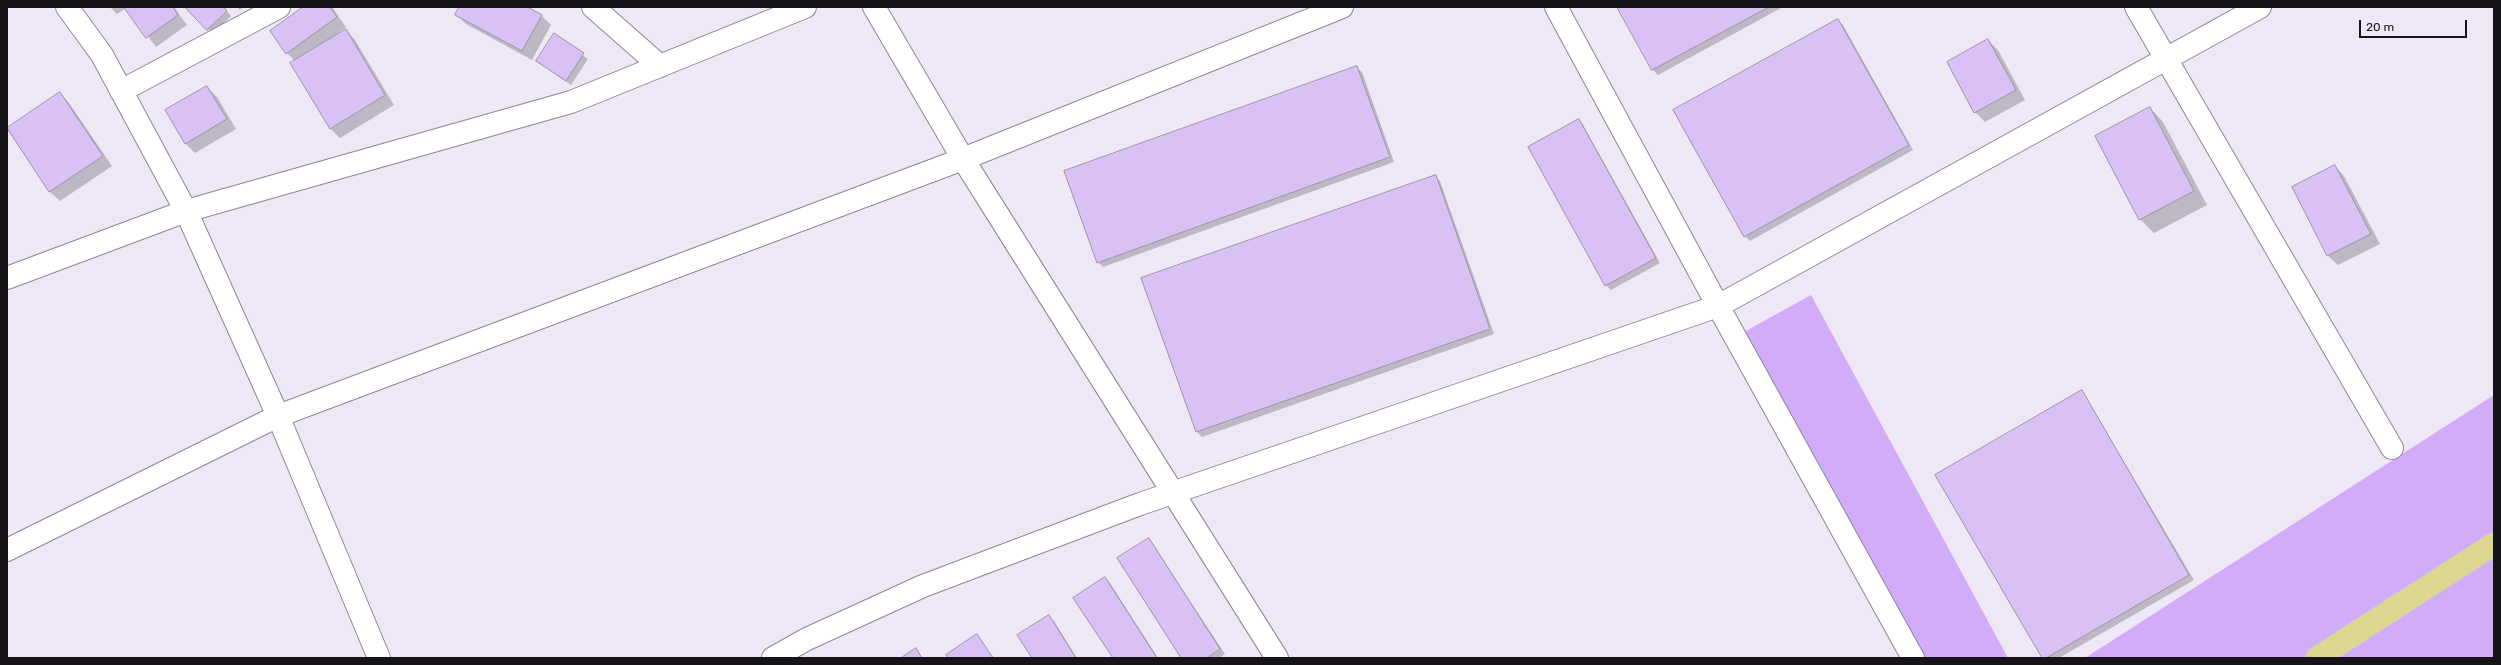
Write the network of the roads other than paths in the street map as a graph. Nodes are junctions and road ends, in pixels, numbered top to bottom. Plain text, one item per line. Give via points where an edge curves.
1 (67, 7) edge
2 (279, 7) edge
3 (593, 7) edge
4 (805, 7) edge
5 (874, 7) edge
6 (1342, 7) edge
7 (1556, 7) edge
8 (2136, 7) edge
9 (2260, 7) edge
10 (2165, 60) junction
11 (660, 66) junction
12 (121, 91) junction
13 (963, 159) junction
14 (186, 212) junction
15 (7, 278) edge
16 (1718, 306) junction
17 (278, 416) junction
18 (2392, 448) dead end
19 (1172, 492) junction
20 (2494, 544) edge
21 (7, 550) edge
22 (379, 658) edge
23 (773, 658) edge
24 (1277, 658) edge
25 (1913, 658) edge
26 (2317, 658) edge

1 - 12 street via 102,55
2 - 12 street
3 - 11 street
4 - 11 street
5 - 13 street
6 - 13 street
7 - 16 street
8 - 10 street
9 - 10 street
10 - 16 street
10 - 18 street
11 - 14 street via 571,102
12 - 14 street
13 - 17 street
13 - 19 street
14 - 15 street
14 - 17 street
16 - 19 street
16 - 25 street
17 - 21 street
17 - 22 street
19 - 23 street via 923,586
19 - 24 street
20 - 26 main road

